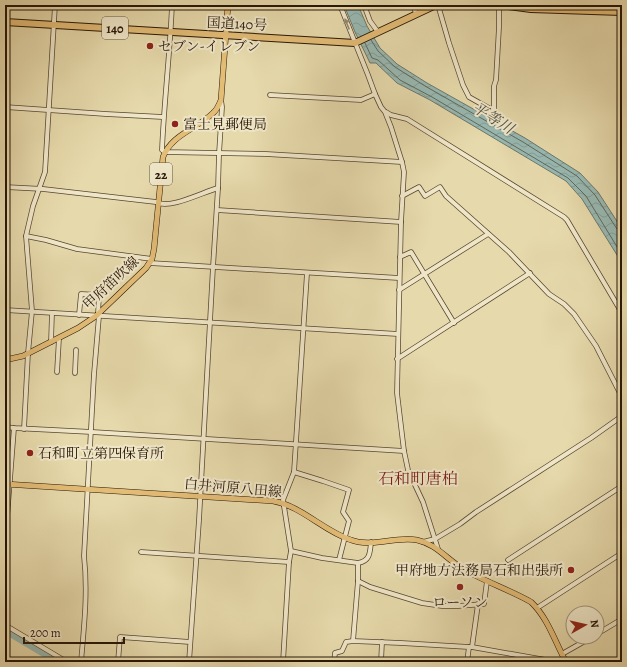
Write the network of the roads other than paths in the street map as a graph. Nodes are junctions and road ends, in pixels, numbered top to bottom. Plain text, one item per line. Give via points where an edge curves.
1 (56, 5) edge
2 (172, 5) edge
3 (228, 5) edge
4 (340, 5) edge
5 (364, 5) edge
6 (412, 5) edge
7 (437, 5) edge
8 (500, 5) edge
9 (614, 8) edge
10 (622, 12) edge
11 (417, 14) junction
12 (5, 22) edge
13 (54, 25) junction
14 (171, 32) junction
15 (377, 32) junction
16 (226, 36) junction
17 (356, 43) junction
18 (375, 94) junction
19 (270, 95) dead end
20 (221, 100) junction
21 (5, 107) edge
22 (49, 110) junction
23 (385, 112) junction
24 (163, 117) junction
25 (165, 152) junction
26 (219, 154) junction
27 (402, 162) junction
28 (5, 187) edge
29 (218, 188) junction
30 (38, 189) junction
31 (402, 196) junction
32 (159, 204) junction
33 (217, 210) junction
34 (401, 222) junction
35 (488, 234) junction
36 (26, 236) junction
37 (400, 257) junction
38 (151, 261) junction
39 (213, 267) junction
40 (307, 273) junction
41 (530, 273) junction
42 (424, 275) junction
43 (399, 278) junction
44 (399, 290) junction
45 (5, 310) edge
46 (32, 311) junction
47 (52, 313) junction
48 (622, 313) edge
49 (79, 315) junction
50 (98, 315) junction
51 (210, 323) junction
52 (454, 323) junction
53 (303, 329) junction
54 (398, 334) junction
55 (59, 338) junction
56 (51, 342) junction
57 (76, 350) dead end
58 (28, 353) junction
59 (397, 359) junction
60 (5, 360) edge
61 (57, 372) dead end
62 (75, 373) dead end
63 (622, 397) edge
64 (622, 416) edge
65 (5, 427) edge
66 (14, 428) junction
67 (24, 429) junction
68 (92, 432) junction
69 (203, 439) junction
70 (296, 444) junction
71 (404, 451) junction
72 (294, 472) junction
73 (7, 485) edge
74 (622, 486) edge
75 (88, 489) junction
76 (200, 496) junction
77 (283, 503) junction
78 (344, 538) junction
79 (435, 539) junction
80 (372, 542) junction
81 (423, 542) junction
82 (5, 543) edge
83 (438, 550) junction
84 (142, 552) dead end
85 (291, 552) junction
86 (622, 554) edge
87 (196, 556) junction
88 (339, 560) junction
89 (508, 560) dead end
90 (289, 562) junction
91 (358, 563) junction
92 (358, 581) junction
93 (487, 581) junction
94 (478, 604) junction
95 (537, 608) junction
96 (622, 619) edge
97 (5, 625) edge
98 (605, 629) edge
99 (353, 641) junction
100 (190, 642) junction
101 (382, 642) junction
102 (578, 645) edge
103 (470, 647) junction
104 (562, 654) junction
105 (67, 662) edge
106 (81, 662) edge
107 (118, 662) edge
108 (189, 662) edge
109 (282, 662) edge
110 (334, 662) edge
111 (381, 662) edge
112 (467, 662) edge
113 (557, 662) edge
114 (566, 662) edge

1 - 13 street
2 - 14 street
3 - 16 main road
17 -> 4 street
5 - 15 street
6 - 11 street
7 - 8 street via 469,97 494,111
7 - 11 highway
8 - 9 highway via 531,9
9 - 10 highway
11 - 15 highway
12 - 13 highway, 国道140号 / 140
13 - 14 highway, 国道140号 / 140
13 - 22 street
14 - 16 highway, 国道140号 / 140
14 - 24 street
15 - 17 highway
16 - 17 highway, 国道140号 / 140
16 - 20 main road
17 - 18 street
18 - 19 street via 361,100
18 - 23 street
20 - 25 main road, 22 via 213,114 177,138
20 - 26 street
21 - 22 street
22 - 24 street
22 - 30 street via 44,172
23 - 27 street
23 - 48 street via 407,119 564,217
24 - 25 street via 162,150
25 - 26 street
25 - 32 main road, 甲府笛吹線 / 22
26 - 27 street via 266,154
26 - 29 street
27 - 31 street
28 - 30 street
29 - 32 street via 180,202
29 - 33 street
30 - 32 street
30 - 36 street
31 - 34 street
31 - 35 street via 419,188 425,196 440,187 446,196
32 - 38 main road, 甲府笛吹線 / 22
33 - 34 street
33 - 39 street
34 - 37 street
35 - 41 street
35 - 42 street
36 - 38 street via 77,249
36 - 46 street
37 - 42 street via 411,252
37 - 43 street
38 - 39 street
38 - 50 main road, 甲府笛吹線
39 - 40 street
39 - 51 street
40 - 43 street
40 - 53 street
41 - 52 street
41 - 63 street via 549,294 574,314 596,346
42 - 44 street
42 - 52 street
43 - 44 street
44 - 54 street
45 - 46 street
46 - 47 street
46 - 58 street
47 - 49 street
47 - 56 street
49 - 50 street
49 - 50 street via 81,294 99,295
50 - 51 street
50 - 55 main road, 甲府笛吹線
50 - 68 street
51 - 53 street
51 - 69 street
52 - 59 street
53 - 54 street
53 - 70 street
54 - 59 street
55 - 56 main road, 甲府笛吹線
55 - 61 street
56 - 58 main road, 甲府笛吹線
57 - 62 street
58 - 60 main road, 甲府笛吹線
58 - 67 street
59 - 71 street via 396,393
64 - 79 street
65 - 66 street
66 - 67 street
66 - 73 street
67 - 68 street
68 - 69 street
68 - 75 street
69 - 70 street
69 - 76 street
70 - 71 street
70 - 72 street
71 - 79 street via 408,470 423,502
72 - 77 street
72 - 78 street via 349,490 343,512 349,521
73 - 75 main road, 白井河原八田線
73 - 82 street
74 - 89 street
75 - 76 main road, 白井河原八田線
75 - 106 street
76 - 77 main road, 白井河原八田線
76 - 87 street
77 - 78 main road, 白井河原八田線
77 - 85 street
78 - 80 main road, 白井河原八田線 via 356,542
78 - 88 street
79 - 81 street
79 - 83 street
80 - 81 main road, 白井河原八田線
80 - 91 street via 367,560
81 - 83 main road, 白井河原八田線
83 - 93 main road, 白井河原八田線 via 460,567
84 - 87 street
85 - 88 street
85 - 90 street
86 - 95 street
87 - 90 street
87 - 100 street
88 - 91 street
90 - 109 street
91 - 92 street
92 - 94 street via 422,603 442,606
92 - 99 street
93 - 94 street via 484,604
93 - 95 main road, 白井河原八田線 via 525,598
94 - 103 street
95 - 104 main road, 白井河原八田線
96 - 98 street
97 - 105 street
99 - 101 street
99 - 110 street via 346,642 342,651 334,653
100 - 107 street via 120,637
100 - 108 street
101 - 103 street
101 - 111 street
102 - 104 street
103 - 112 street
103 - 113 street
104 - 114 main road, 白井河原八田線

